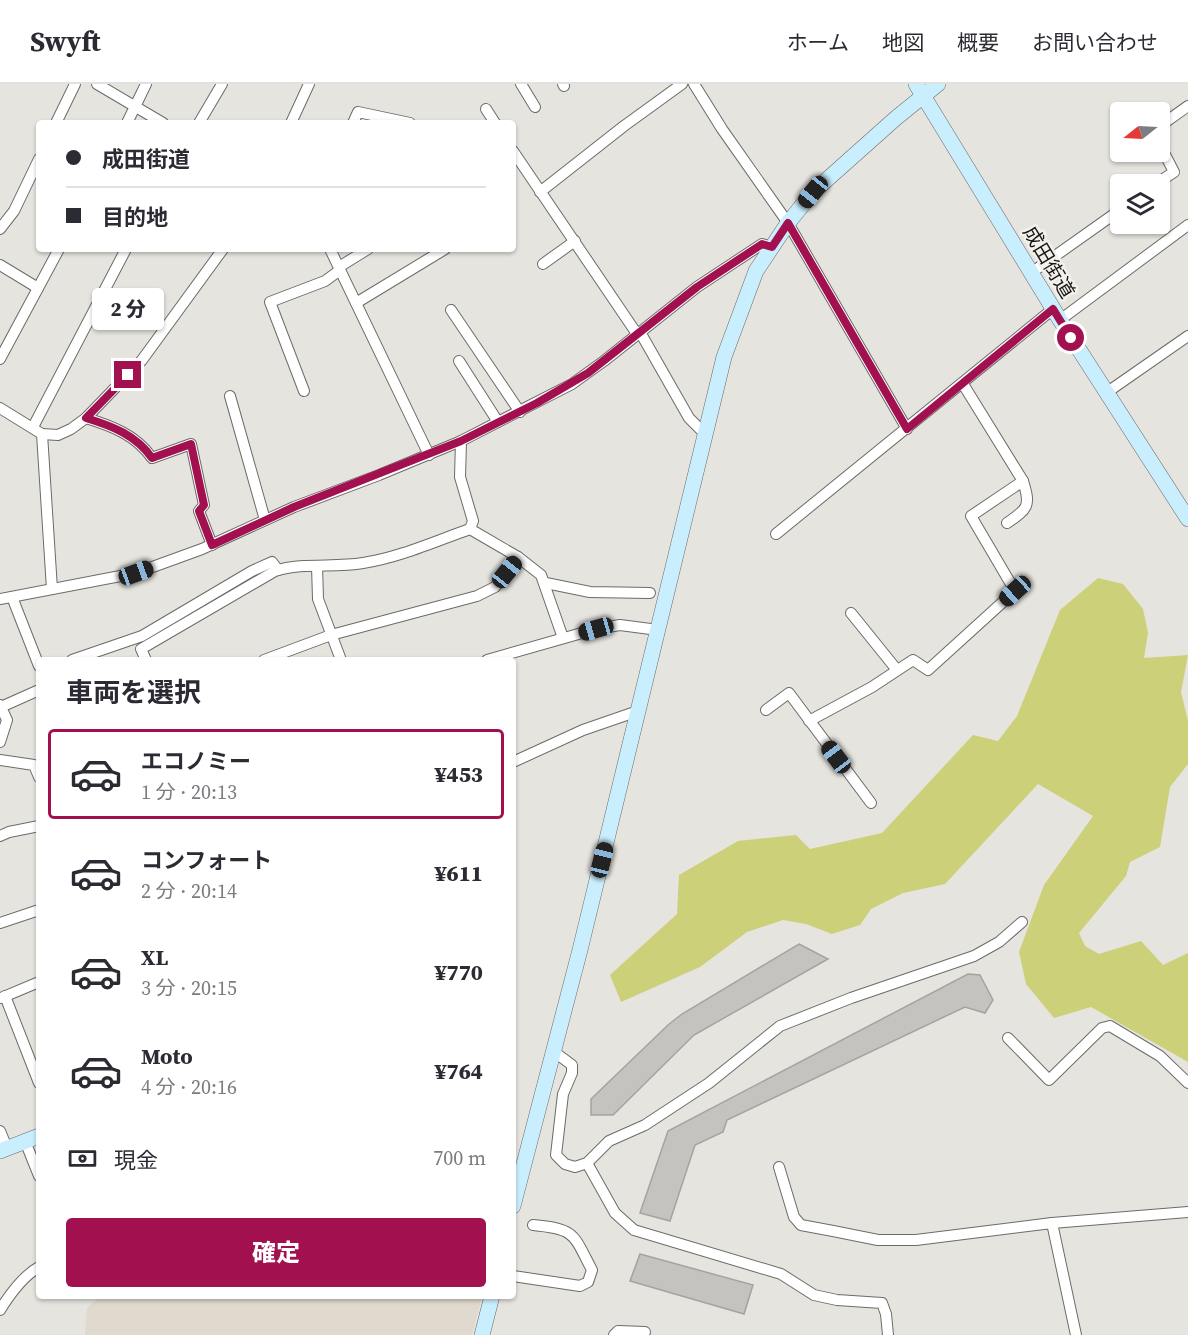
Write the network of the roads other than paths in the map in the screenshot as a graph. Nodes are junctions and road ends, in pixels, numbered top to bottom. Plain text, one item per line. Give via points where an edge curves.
1 (75, 84) edge
2 (97, 84) edge
3 (146, 84) edge
4 (222, 84) edge
5 (309, 84) edge
6 (521, 84) edge
7 (682, 84) edge
8 (694, 84) edge
9 (938, 84) edge
10 (920, 90) edge
11 (1188, 106) edge
12 (135, 107) junction
13 (535, 107) dead end
14 (486, 109) dead end
15 (1170, 119) edge
16 (57, 120) edge
17 (128, 120) edge
18 (158, 120) edge
19 (202, 120) edge
20 (292, 120) edge
21 (354, 120) edge
22 (396, 120) edge
23 (493, 120) edge
24 (516, 156) edge
25 (1169, 162) edge
26 (36, 165) edge
27 (1170, 175) edge
28 (540, 192) junction
29 (1110, 217) edge
30 (788, 223) junction
31 (1188, 225) edge
32 (0, 229) edge
33 (575, 241) junction
34 (772, 247) junction
35 (57, 252) edge
36 (123, 252) edge
37 (221, 252) edge
38 (331, 252) edge
39 (364, 252) edge
40 (440, 252) edge
41 (543, 264) dead end
42 (0, 265) edge
43 (339, 269) junction
44 (1031, 273) junction
45 (38, 288) junction
46 (356, 303) junction
47 (451, 310) dead end
48 (1056, 315) junction
49 (639, 333) junction
50 (1188, 336) edge
51 (0, 359) edge
52 (459, 361) dead end
53 (963, 384) junction
54 (304, 391) dead end
55 (1106, 393) junction
56 (230, 396) dead end
57 (0, 408) edge
58 (520, 412) junction
59 (86, 418) junction
60 (498, 422) junction
61 (907, 429) junction
62 (37, 431) junction
63 (706, 435) junction
64 (461, 441) junction
65 (429, 454) junction
66 (1023, 481) junction
67 (1188, 519) edge
68 (265, 520) junction
69 (1007, 523) dead end
70 (470, 529) junction
71 (776, 534) dead end
72 (212, 545) junction
73 (518, 557) junction
74 (317, 566) junction
75 (278, 570) junction
76 (546, 583) junction
77 (52, 590) junction
78 (650, 593) dead end
79 (12, 597) junction
80 (0, 598) edge
81 (851, 613) dead end
82 (658, 630) junction
83 (331, 634) junction
84 (564, 638) junction
85 (81, 657) edge
86 (145, 657) edge
87 (272, 657) edge
88 (340, 657) edge
89 (498, 657) edge
90 (36, 658) edge
91 (897, 670) junction
92 (36, 691) edge
93 (0, 706) edge
94 (766, 710) dead end
95 (638, 711) junction
96 (809, 721) junction
97 (0, 742) edge
98 (0, 760) edge
99 (516, 761) edge
100 (36, 770) edge
101 (871, 803) dead end
102 (36, 827) edge
103 (0, 836) edge
104 (36, 911) edge
105 (1022, 922) dead end
106 (0, 923) edge
107 (36, 983) edge
108 (3, 997) edge
109 (1008, 1038) dead end
110 (553, 1051) junction
111 (36, 1076) edge
112 (1188, 1083) edge
113 (0, 1131) edge
114 (32, 1138) edge
115 (3, 1149) edge
116 (36, 1160) edge
117 (587, 1163) junction
118 (779, 1167) dead end
119 (516, 1194) edge
120 (1188, 1212) edge
121 (1052, 1223) junction
122 (533, 1225) dead end
123 (36, 1269) edge
124 (516, 1276) edge
125 (491, 1299) edge
126 (0, 1310) edge
127 (645, 1332) dead end
128 (482, 1335) edge
129 (614, 1335) edge
130 (888, 1335) edge
131 (1076, 1335) edge

1 - 16 street
2 - 12 street
3 - 12 street
4 - 19 street
5 - 20 street
6 - 13 street
7 - 28 street
8 - 30 street
9 - 10 street
10 - 30 street via 813,192
10 - 44 street, 成田街道
11 - 15 street
12 - 17 street
12 - 18 street
14 - 23 street
21 - 22 street via 358,112
24 - 28 street
25 - 27 street via 1174,172
26 - 32 street via 14,211
28 - 33 street
29 - 44 street
30 - 34 street
30 - 61 street
31 - 48 street
33 - 41 street
33 - 49 street
34 - 49 street via 762,244 732,262
34 - 63 street via 756,271 724,357
35 - 45 street
36 - 62 street
37 - 59 street via 142,360
38 - 43 street
39 - 43 street
40 - 46 street
42 - 45 street
43 - 46 street
43 - 54 street via 325,281 270,302
44 - 48 street, 成田街道
45 - 51 street
46 - 65 street
47 - 58 street
48 - 53 street
48 - 55 street, 成田街道
49 - 58 street via 572,384
49 - 63 street via 689,418
50 - 55 street
52 - 60 street
53 - 61 street
53 - 66 street
55 - 67 street, 成田街道
56 - 68 street
57 - 62 street
58 - 60 street
59 - 62 street via 58,435
59 - 72 street via 124,432 143,444 152,458 191,444 204,505 199,511
60 - 64 street
61 - 71 street
62 - 77 street
63 - 82 street
64 - 65 street
64 - 70 street via 460,477 473,521
65 - 68 street
66 - 69 street via 1028,504
66 - 91 street via 971,516 1015,591 928,670 913,660
68 - 72 street
70 - 73 street
70 - 74 street via 377,561
72 - 77 street via 136,573
73 - 76 street via 542,575
73 - 83 street via 495,587 477,596
74 - 75 street
74 - 83 street via 318,598
75 - 85 street via 272,562 142,636
75 - 86 street via 141,649
76 - 78 street via 590,592
76 - 84 street
77 - 79 street
79 - 80 street
79 - 90 street
81 - 91 street
82 - 84 street via 620,625
82 - 95 street
83 - 87 street
83 - 88 street
84 - 89 street
91 - 96 street
92 - 93 street
93 - 97 street via 6,720
94 - 96 street via 789,693
95 - 99 street via 583,729
95 - 110 street
96 - 101 street
98 - 100 street via 34,765
102 - 103 street
104 - 106 street
105 - 117 street via 999,942 974,956 780,1026 709,1083 645,1125 609,1141
107 - 108 street
108 - 111 street
109 - 112 street via 1049,1080 1102,1028 1110,1026 1160,1056
110 - 117 street via 572,1065 563,1094 556,1155 575,1167
110 - 119 street
113 - 115 street
114 - 115 street
114 - 116 street
117 - 130 street via 615,1212 634,1230 781,1274 814,1295 882,1303
118 - 121 street via 794,1217 801,1224 833,1231 878,1240 916,1240
120 - 121 street
121 - 131 street
122 - 124 street via 556,1227 573,1235 592,1270 588,1282 580,1286
123 - 126 street
125 - 128 street
127 - 129 street via 618,1331

